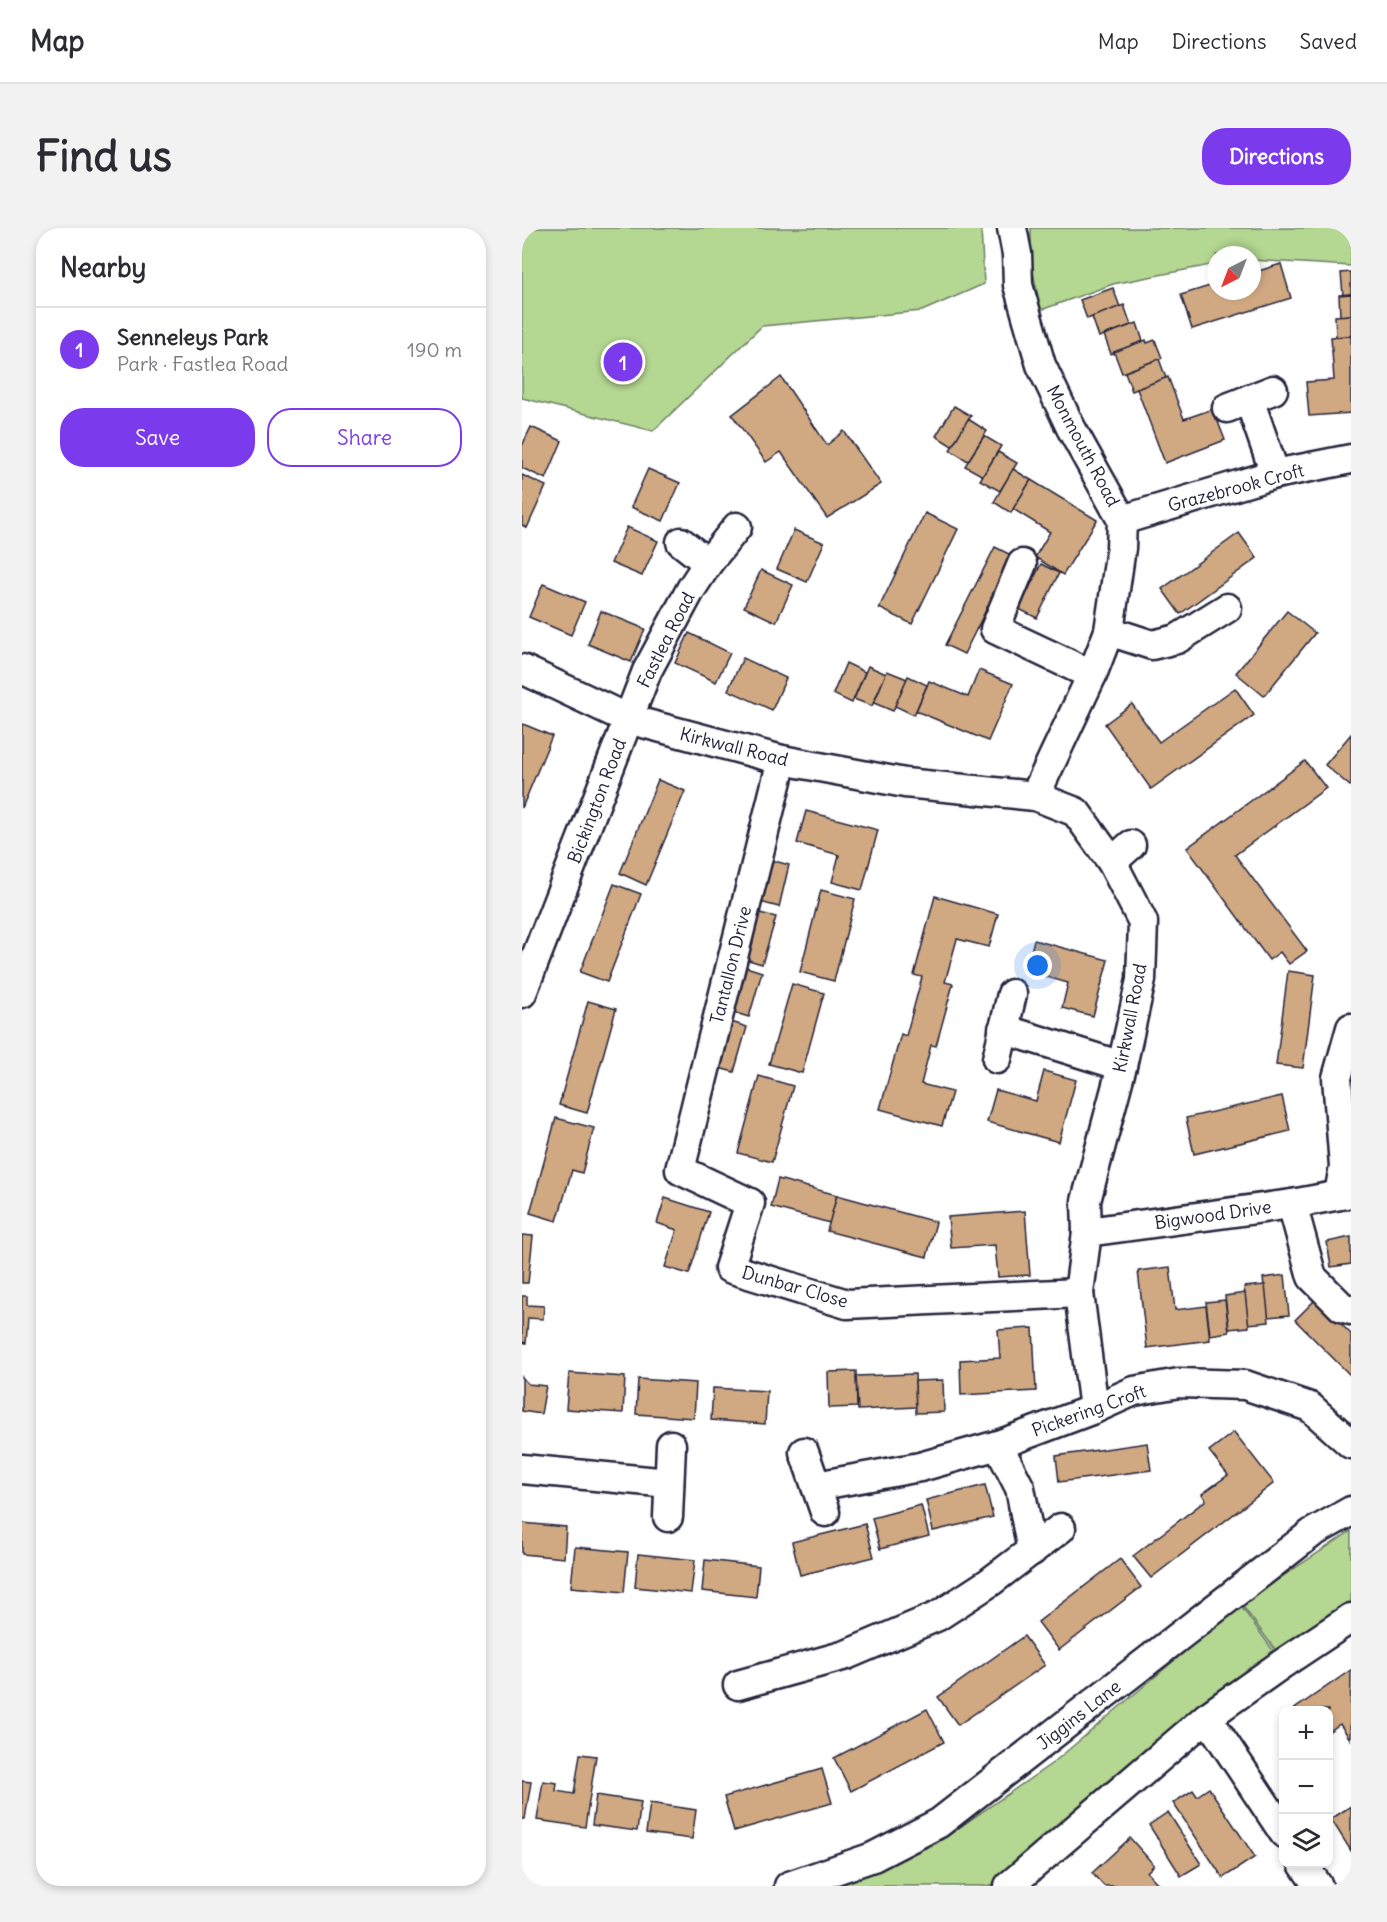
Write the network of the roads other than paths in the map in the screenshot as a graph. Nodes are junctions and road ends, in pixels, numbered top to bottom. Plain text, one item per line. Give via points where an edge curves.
1 (1012, 228) edge
2 (1250, 399) dead end
3 (1351, 459) edge
4 (1275, 474) junction
5 (1122, 520) junction
6 (737, 527) dead end
7 (681, 542) dead end
8 (708, 563) junction
9 (1022, 564) dead end
10 (1227, 608) dead end
11 (1109, 631) junction
12 (522, 669) edge
13 (1092, 675) junction
14 (628, 719) junction
15 (782, 760) junction
16 (1035, 796) junction
17 (522, 993) edge
18 (1012, 994) dead end
19 (1351, 1028) edge
20 (1003, 1029) junction
21 (997, 1059) dead end
22 (1122, 1066) junction
23 (680, 1170) joint
24 (1345, 1194) edge
25 (1292, 1204) junction
26 (1087, 1232) junction
27 (1079, 1293) junction
28 (1351, 1310) edge
29 (1094, 1409) junction
30 (1351, 1444) edge
31 (671, 1445) dead end
32 (998, 1445) junction
33 (804, 1452) dead end
34 (522, 1469) edge
35 (669, 1483) junction
36 (1351, 1511) edge
37 (668, 1517) dead end
38 (1060, 1528) dead end
39 (1032, 1551) junction
40 (1351, 1618) edge
41 (738, 1685) dead end
42 (1207, 1717) junction
43 (1279, 1825) edge
44 (1306, 1868) edge
45 (1023, 1882) edge
46 (789, 1886) edge
47 (1318, 1886) edge

1 - 5 street, Monmouth Road via 1018,285 1041,366
2 - 4 street
3 - 4 street, Grazebrook Croft
4 - 5 street, Grazebrook Croft
5 - 11 street, Monmouth Road
6 - 8 street, Fastlea Road
7 - 8 street
8 - 14 street, Fastlea Road via 647,671
9 - 13 street via 995,629
10 - 11 street via 1176,639 1152,645
11 - 13 street, Monmouth Road
12 - 14 street, Bickington Road
13 - 16 street, Monmouth Road
14 - 15 street, Kirkwall Road
14 - 17 street, Bickington Road
15 - 16 street, Kirkwall Road via 905,783
15 - 23 street, Tantallon Drive
16 - 22 street, Kirkwall Road via 1076,812 1121,854 1143,922 1141,980
18 - 20 street
19 - 24 street, Bigwood Drive via 1337,1078
20 - 21 street
20 - 22 street
22 - 26 street, Kirkwall Road via 1086,1201
23 - 27 street, Dunbar Close via 750,1203 729,1268 847,1304
24 - 25 street, Bigwood Drive
25 - 26 street, Bigwood Drive
25 - 28 street via 1312,1277 1342,1307
26 - 27 street, Kirkwall Road
27 - 29 street, Kirkwall Road
29 - 30 street, Pickering Croft via 1134,1391 1179,1383 1245,1385 1310,1407
29 - 32 street, Pickering Croft
31 - 35 street
32 - 33 street, Pickering Croft via 821,1499
32 - 39 street via 1020,1488
34 - 35 street
35 - 37 street
36 - 46 street, Jiggins Lane via 1312,1533 939,1823 873,1857
38 - 39 street
39 - 41 street via 938,1616 846,1655
40 - 42 street
42 - 43 street
42 - 45 street
44 - 47 street

